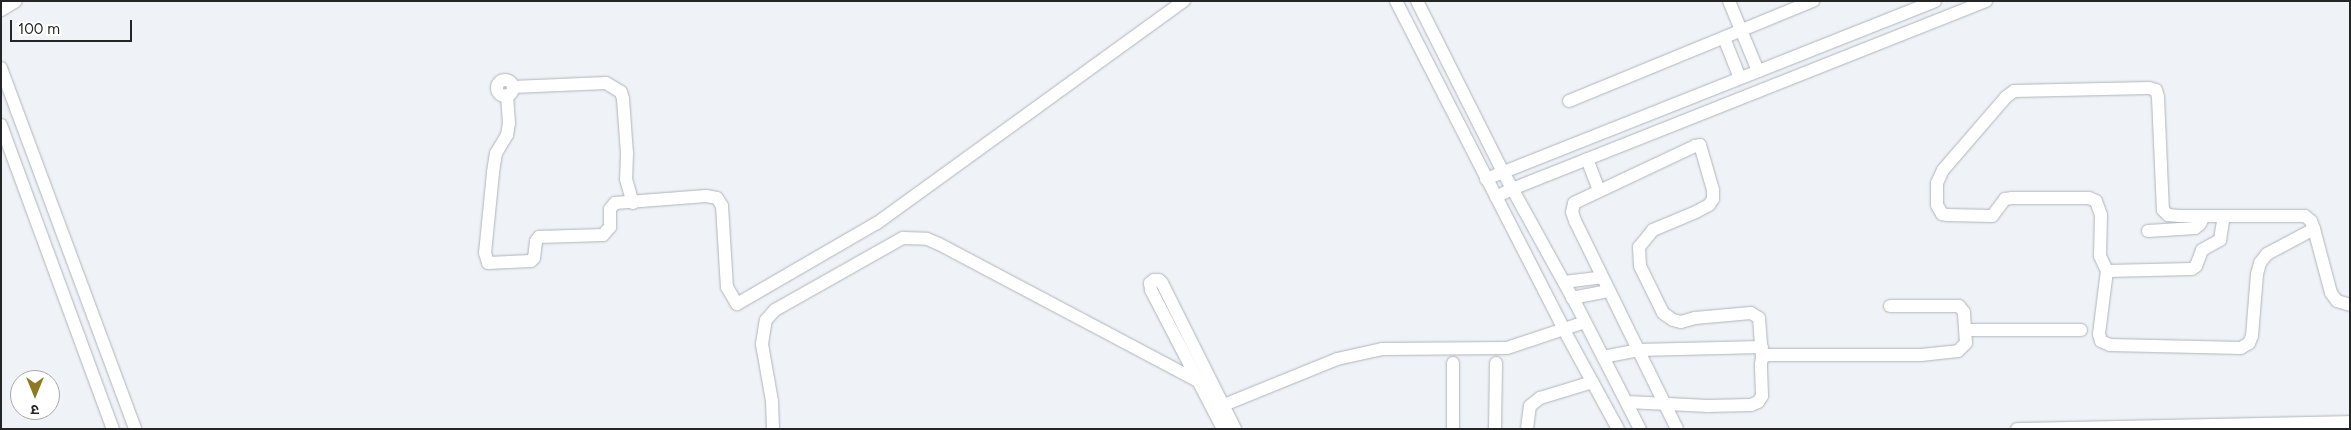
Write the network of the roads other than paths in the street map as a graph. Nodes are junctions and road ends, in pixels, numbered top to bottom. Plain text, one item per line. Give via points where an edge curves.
1 (16, 1) edge
2 (1184, 1) edge
3 (1396, 1) edge
4 (1417, 1) edge
5 (1729, 1) edge
6 (1813, 1) edge
7 (1935, 1) edge
8 (1986, 1) edge
9 (1, 10) edge
10 (1742, 31) junction
11 (1724, 38) junction
12 (1, 68) edge
13 (1758, 71) junction
14 (1740, 78) junction
15 (1569, 101) dead end
16 (1, 125) edge
17 (1587, 159) junction
18 (1503, 172) junction
19 (1486, 179) junction
20 (1512, 189) junction
21 (1598, 190) junction
22 (1496, 197) junction
23 (633, 203) junction
24 (2204, 216) junction
25 (2224, 216) junction
26 (2314, 229) junction
27 (2148, 231) dead end
28 (2107, 271) junction
29 (1602, 277) junction
30 (1564, 282) junction
31 (1609, 291) junction
32 (1572, 298) junction
33 (2350, 305) edge
34 (1890, 306) dead end
35 (1585, 322) junction
36 (1564, 330) junction
37 (1967, 330) junction
38 (2081, 330) dead end
39 (1638, 350) junction
40 (1762, 352) junction
41 (1603, 357) junction
42 (1453, 363) dead end
43 (1496, 363) dead end
44 (1200, 382) junction
45 (1593, 382) junction
46 (1627, 402) junction
47 (1663, 404) junction
48 (1219, 408) junction
49 (2341, 424) edge
50 (2258, 426) edge
51 (2193, 427) edge
52 (113, 429) edge
53 (135, 429) edge
54 (773, 429) edge
55 (1223, 429) edge
56 (1235, 429) edge
57 (1452, 429) edge
58 (1495, 429) edge
59 (1527, 429) edge
60 (1618, 429) edge
61 (1640, 429) edge
62 (1677, 429) edge
63 (2017, 429) edge

1 - 9 street
2 - 23 street via 878,223 737,304 727,287 719,198 706,196
3 - 19 street
4 - 18 street
5 - 10 street
6 - 10 street
7 - 13 street
8 - 17 street
10 - 11 street
10 - 13 street
11 - 14 street
11 - 15 street
12 - 53 street
13 - 14 street
14 - 18 street
16 - 52 street
17 - 20 street
17 - 21 street
18 - 19 street
18 - 20 street
19 - 22 street
20 - 22 street
20 - 30 street
21 - 29 street via 1574,203 1572,212
21 - 40 street via 1700,145 1713,199 1696,212 1653,230 1639,247 1640,266 1663,313 1673,320 1680,322 1751,313 1759,318
22 - 36 street
23 - 23 street via 626,179 621,92 606,83 510,91 506,135 496,153 493,174 485,254 488,263 531,261 540,236 603,235 610,227 613,204
24 - 25 street
24 - 27 street via 2196,228
24 - 28 street via 2168,214 2163,210 2156,90 2014,91 1939,176 1939,211 1947,215 1985,217 1996,212 2004,199 2089,198 2099,207 2100,256
25 - 26 street via 2305,216
25 - 28 street via 2220,240 2202,250 2192,269
26 - 28 street via 2267,254 2260,263 2252,336 2249,343 2241,348 2104,344 2099,334
26 - 33 street via 2331,293 2337,301
29 - 30 street
29 - 31 street
30 - 32 street
31 - 32 street
31 - 39 street
32 - 35 street
34 - 37 street via 1959,306 1964,312
35 - 36 street
35 - 41 street
36 - 45 street
36 - 48 street via 1507,348 1373,351 1316,367
37 - 38 street
37 - 40 street via 1966,343 1958,351 1921,356 1778,355
39 - 40 street
39 - 41 street
39 - 47 street
40 - 47 street via 1762,396 1758,402 1741,406
41 - 46 street
42 - 57 street
43 - 58 street
44 - 48 street
44 - 48 street via 1151,290 1150,282 1154,280 1162,282
44 - 54 street via 939,244 927,239 903,238 775,310 766,320 762,344 772,401
45 - 59 street via 1540,398 1530,406
45 - 60 street
46 - 47 street
46 - 61 street
47 - 62 street
48 - 55 street
48 - 56 street
49 - 50 street
50 - 51 street
51 - 63 street

